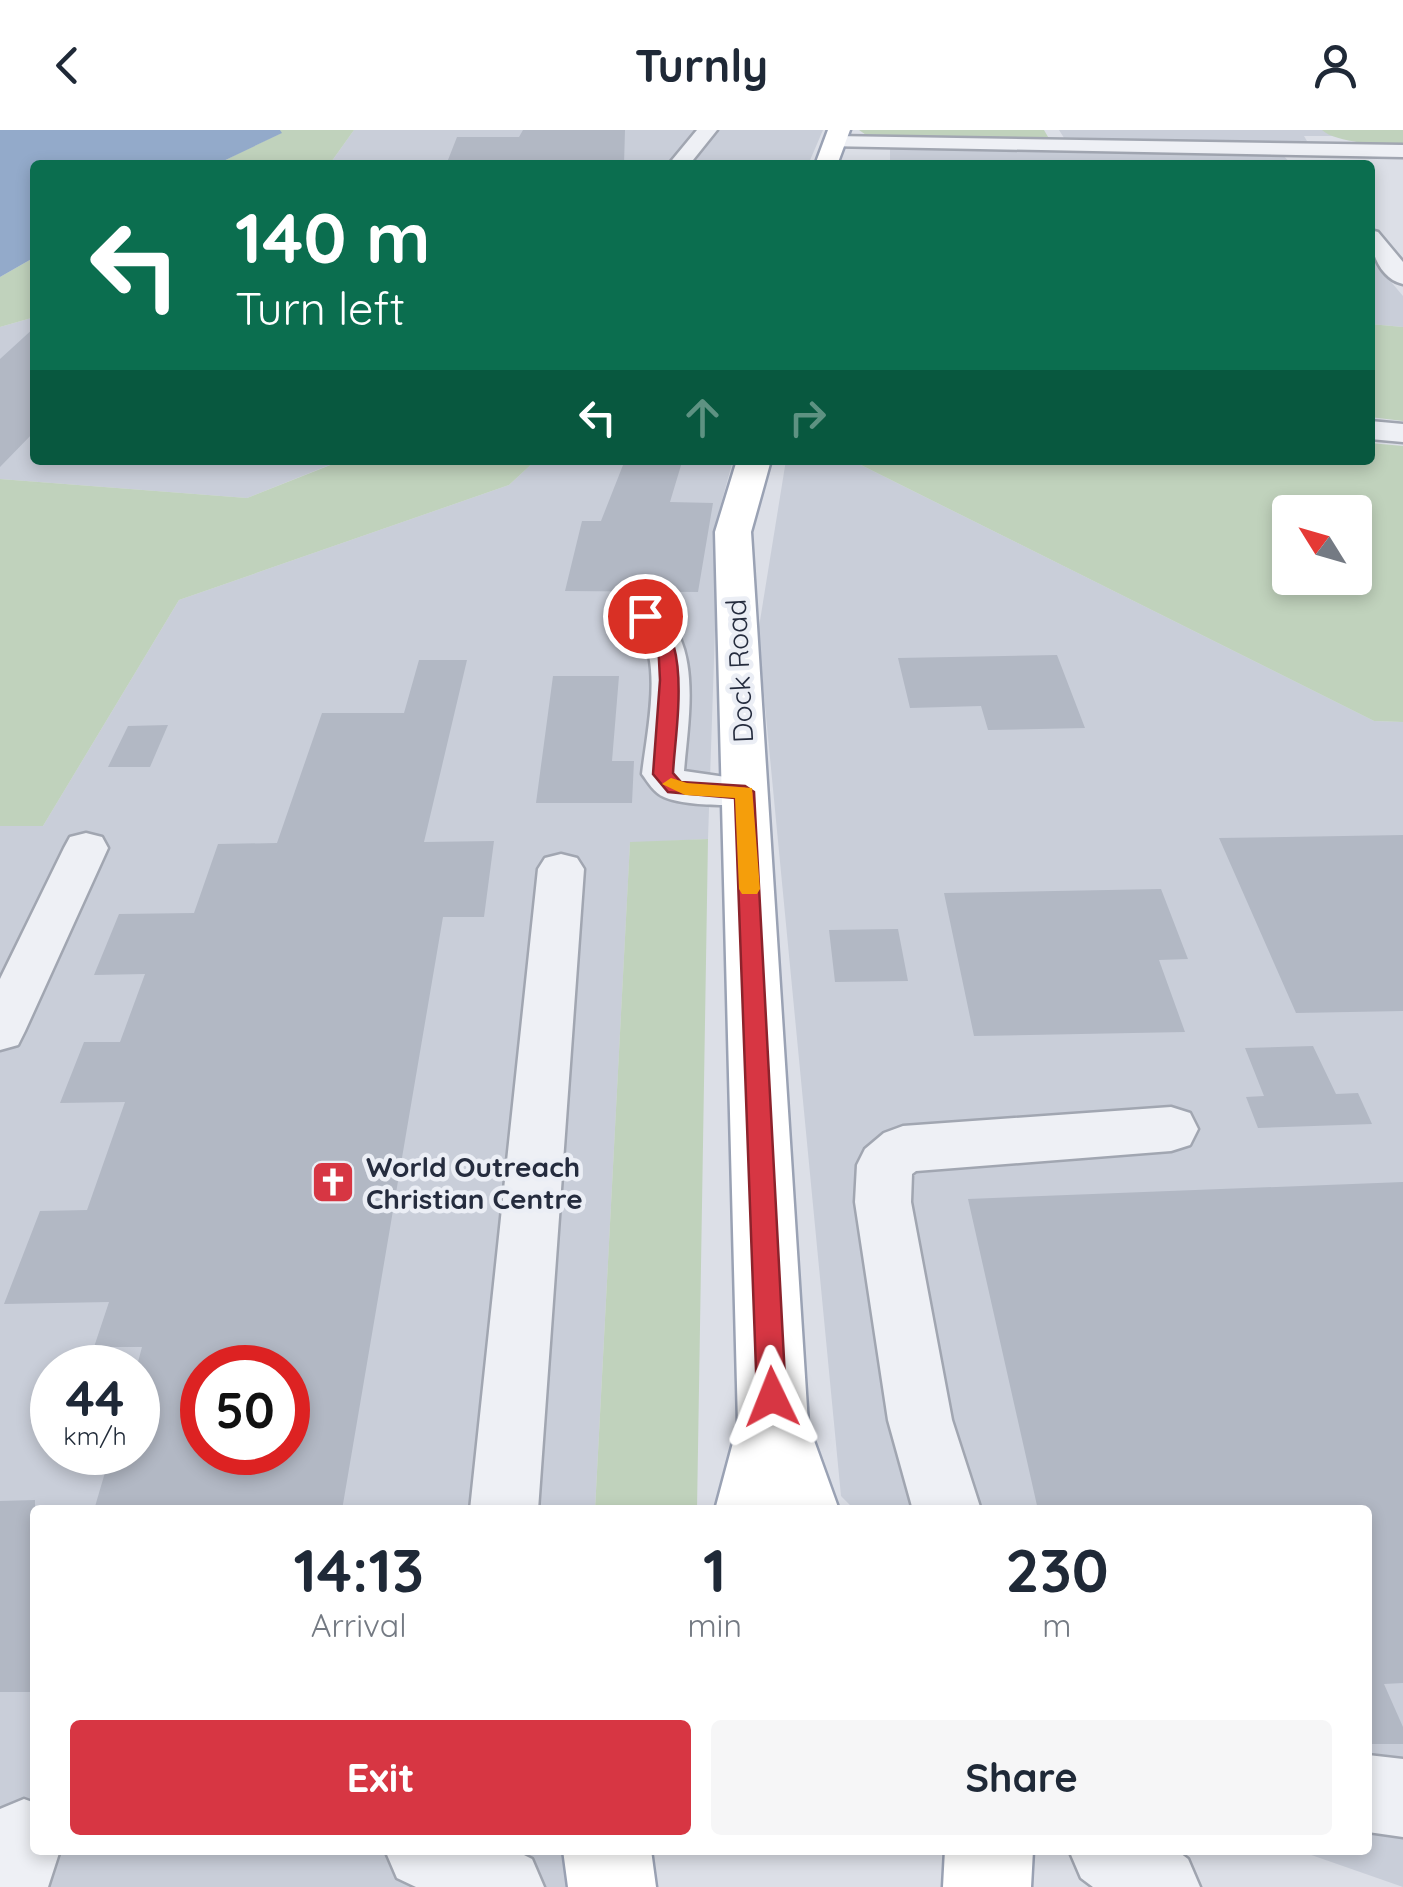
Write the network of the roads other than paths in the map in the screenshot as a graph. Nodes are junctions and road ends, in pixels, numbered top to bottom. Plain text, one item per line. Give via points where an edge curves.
1 (707, 130) edge
2 (836, 136) edge
3 (1056, 138) edge
4 (1315, 139) edge
5 (1403, 150) edge
6 (682, 160) edge
7 (828, 160) edge
8 (1401, 235) edge
9 (1375, 239) edge
10 (1375, 243) edge
11 (1403, 276) edge
12 (1375, 431) edge
13 (1403, 434) edge
14 (753, 465) edge
15 (637, 613) dead end
16 (745, 792) junction
17 (86, 848) dead end
18 (561, 869) dead end
19 (0, 1031) edge
20 (1171, 1129) dead end
21 (773, 1424) junction
22 (504, 1505) edge
23 (753, 1505) edge
24 (800, 1505) edge
25 (946, 1505) edge
26 (1372, 1794) edge
27 (1403, 1798) edge
28 (436, 1855) edge
29 (608, 1855) edge
30 (989, 1855) edge
31 (1117, 1855) edge
32 (504, 1887) edge
33 (612, 1887) edge
34 (987, 1887) edge
35 (1160, 1887) edge

1 - 6 street
2 - 3 street
2 - 7 main road
3 - 4 street
4 - 5 street
8 - 9 street
10 - 11 street
12 - 13 street
14 - 16 main road, Dock Road via 733,532
15 - 16 street via 654,621 666,641 663,774 675,788
16 - 21 main road, Dock Road
17 - 19 street
18 - 22 street
20 - 25 street via 902,1149 886,1165 882,1202 920,1420
21 - 23 main road, Dock Road
21 - 24 main road, Dock Road
26 - 27 street
28 - 32 street
29 - 33 main road
30 - 34 main road
31 - 35 street

